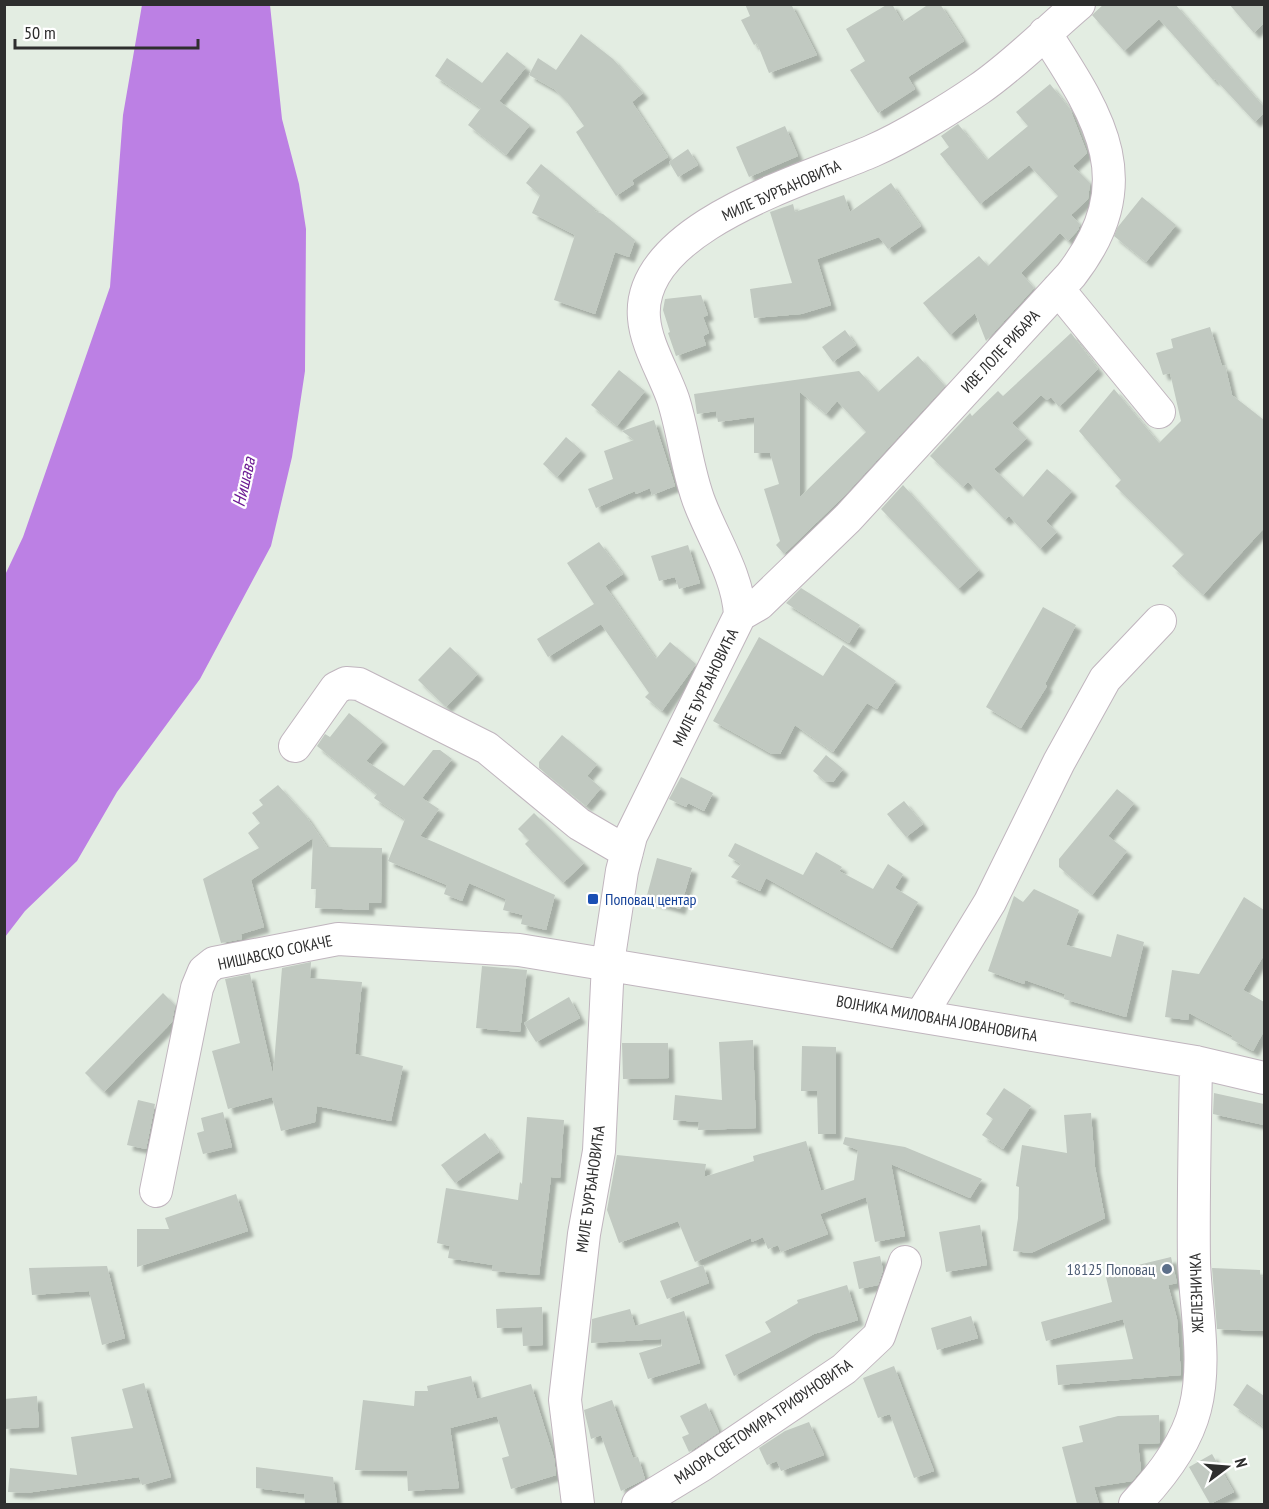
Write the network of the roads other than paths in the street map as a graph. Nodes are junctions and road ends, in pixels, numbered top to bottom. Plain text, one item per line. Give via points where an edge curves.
1 (1079, 4) edge
2 (1045, 33) junction
3 (1058, 289) junction
4 (1159, 412) dead end
5 (740, 615) junction
6 (1160, 621) dead end
7 (295, 746) dead end
8 (627, 852) junction
9 (608, 963) junction
10 (921, 1015) junction
11 (1196, 1062) junction
12 (1264, 1078) edge
13 (156, 1191) dead end
14 (905, 1262) dead end
15 (578, 1504) edge
16 (638, 1504) edge
17 (1135, 1504) edge

1 - 2 street, МИЛЕ ЂУРЂАНОВИЋА
2 - 3 street, ИВЕ ЛОЛЕ РИБАРА via 1093,113 1108,156 1110,177 1096,235
2 - 5 street, МИЛЕ ЂУРЂАНОВИЋА via 980,89 875,150 743,204 690,235 658,269 649,286 644,319 673,400 699,502 734,582
3 - 4 street
3 - 5 street, ИВЕ ЛОЛЕ РИБАРА via 848,518 759,604
5 - 8 street, МИЛЕ ЂУРЂАНОВИЋА via 631,836
6 - 10 street via 1105,679 990,902
7 - 8 street via 336,688 346,683 359,684 487,748 579,824
8 - 9 street, МИЛЕ ЂУРЂАНОВИЋА
9 - 10 street, ВОЈНИКА МИЛОВАНА ЈОВАНОВИЋА
9 - 13 street, НИШАВСКО СОКАЧЕ via 519,950 338,939 214,963 204,971 197,988
9 - 15 street, МИЛЕ ЂУРЂАНОВИЋА via 599,1151 584,1234 565,1400
10 - 11 street, ВОЈНИКА МИЛОВАНА ЈОВАНОВИЋА
11 - 12 street, ВОЈНИКА МИЛОВАНА ЈОВАНОВИЋА
11 - 17 street, ЖЕЛЕЗНИЧКА via 1194,1263 1199,1388 1195,1410 1177,1449 1158,1481
14 - 16 street, МАЈОРА СВЕТОМИРА ТРИФУНОВИЋА via 879,1336 844,1369

